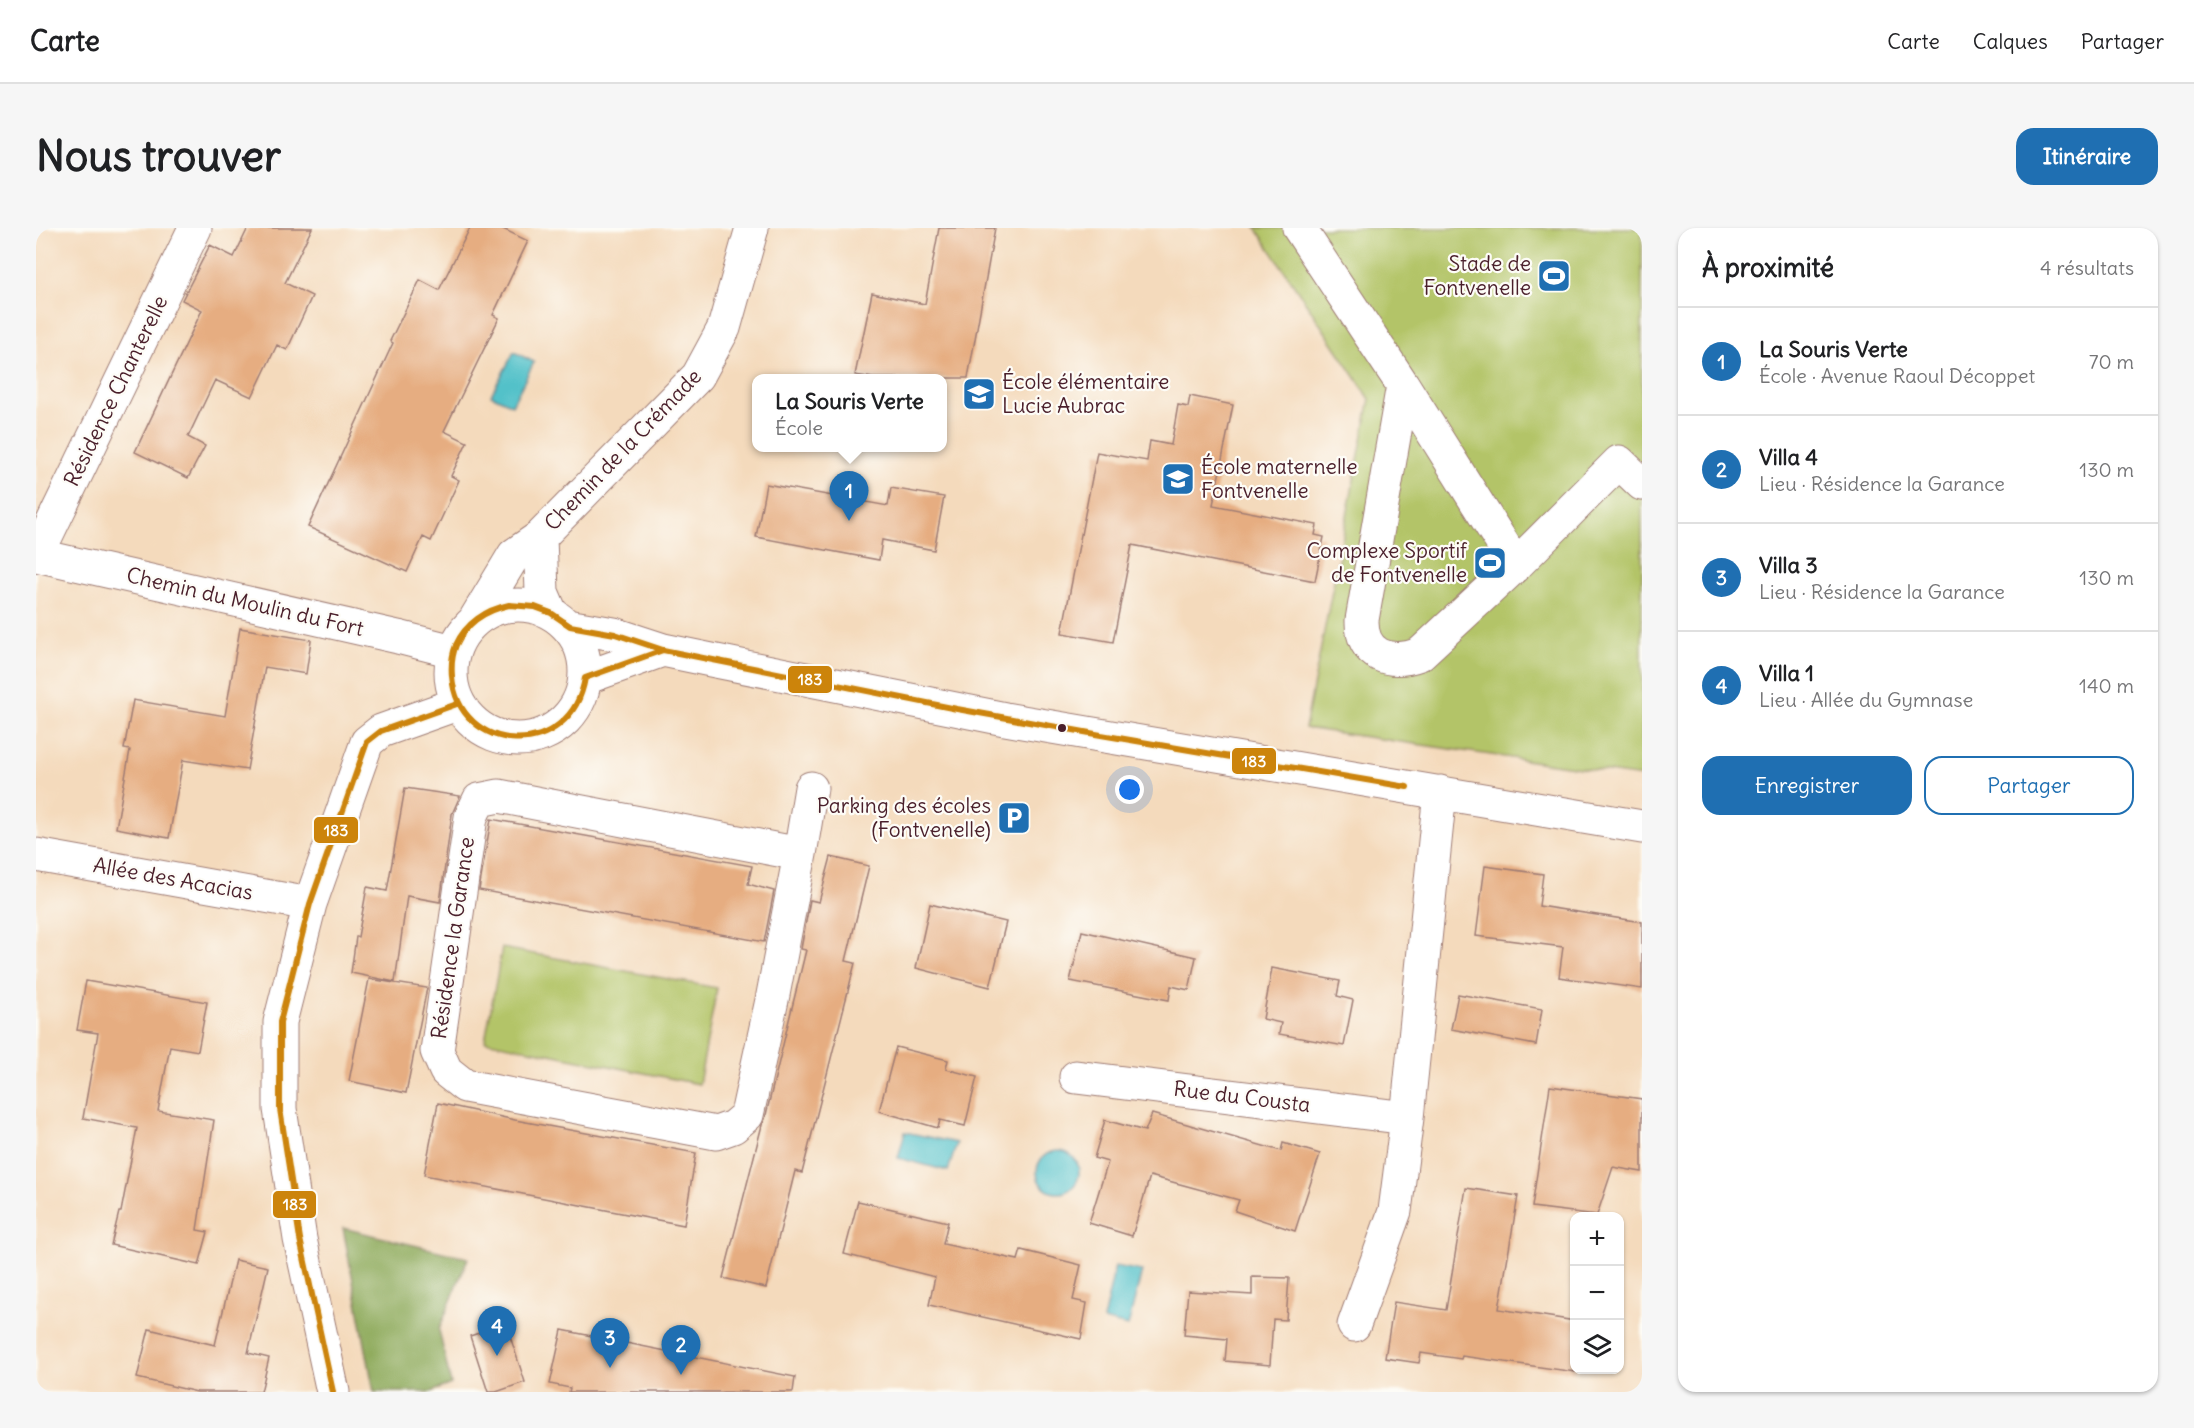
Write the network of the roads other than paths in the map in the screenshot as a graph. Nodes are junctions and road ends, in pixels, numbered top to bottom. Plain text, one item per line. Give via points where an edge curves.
1 (195, 228) edge
2 (752, 228) edge
3 (1299, 228) edge
4 (1403, 385) junction
5 (1642, 484) edge
6 (540, 537) junction
7 (37, 555) edge
8 (1516, 565) junction
9 (476, 618) junction
10 (559, 619) junction
11 (663, 650) junction
12 (453, 651) junction
13 (585, 678) junction
14 (458, 704) junction
15 (811, 788) dead end
16 (1440, 792) junction
17 (1642, 827) edge
18 (800, 854) junction
19 (36, 855) edge
20 (310, 904) junction
21 (1076, 1077) dead end
22 (1407, 1118) junction
23 (1354, 1325) dead end
24 (333, 1392) edge

1 - 7 street, Résidence Chanterelle
2 - 6 street, Chemin de la Crémade via 724,328 698,376
3 - 4 street
4 - 8 street
4 - 8 street via 1362,620 1362,634 1369,646 1391,659 1420,654
5 - 8 street via 1619,462
6 - 9 street, Chemin de la Crémade via 514,555
6 - 10 street, Chemin de la Crémade via 542,592
7 - 12 street, Chemin du Moulin du Fort
9 - 10 street via 500,606 526,605
9 - 12 street
10 - 11 street
10 - 13 street via 578,642
11 - 13 street
11 - 16 street via 1005,719
12 - 14 street via 450,678
13 - 14 street via 579,700 566,719 549,732 529,739 507,739 487,733 470,721
14 - 20 street via 381,731 367,742
15 - 18 street, Résidence la Garance
16 - 17 street
16 - 22 street
18 - 18 street, Résidence la Garance via 499,796 479,800 471,817 436,1051 446,1071 465,1086 716,1133 733,1127 747,1115
19 - 20 street, Allée des Acacias
20 - 24 street via 280,1022 280,1109 300,1239
21 - 22 street, Rue du Cousta
22 - 23 street via 1395,1211

